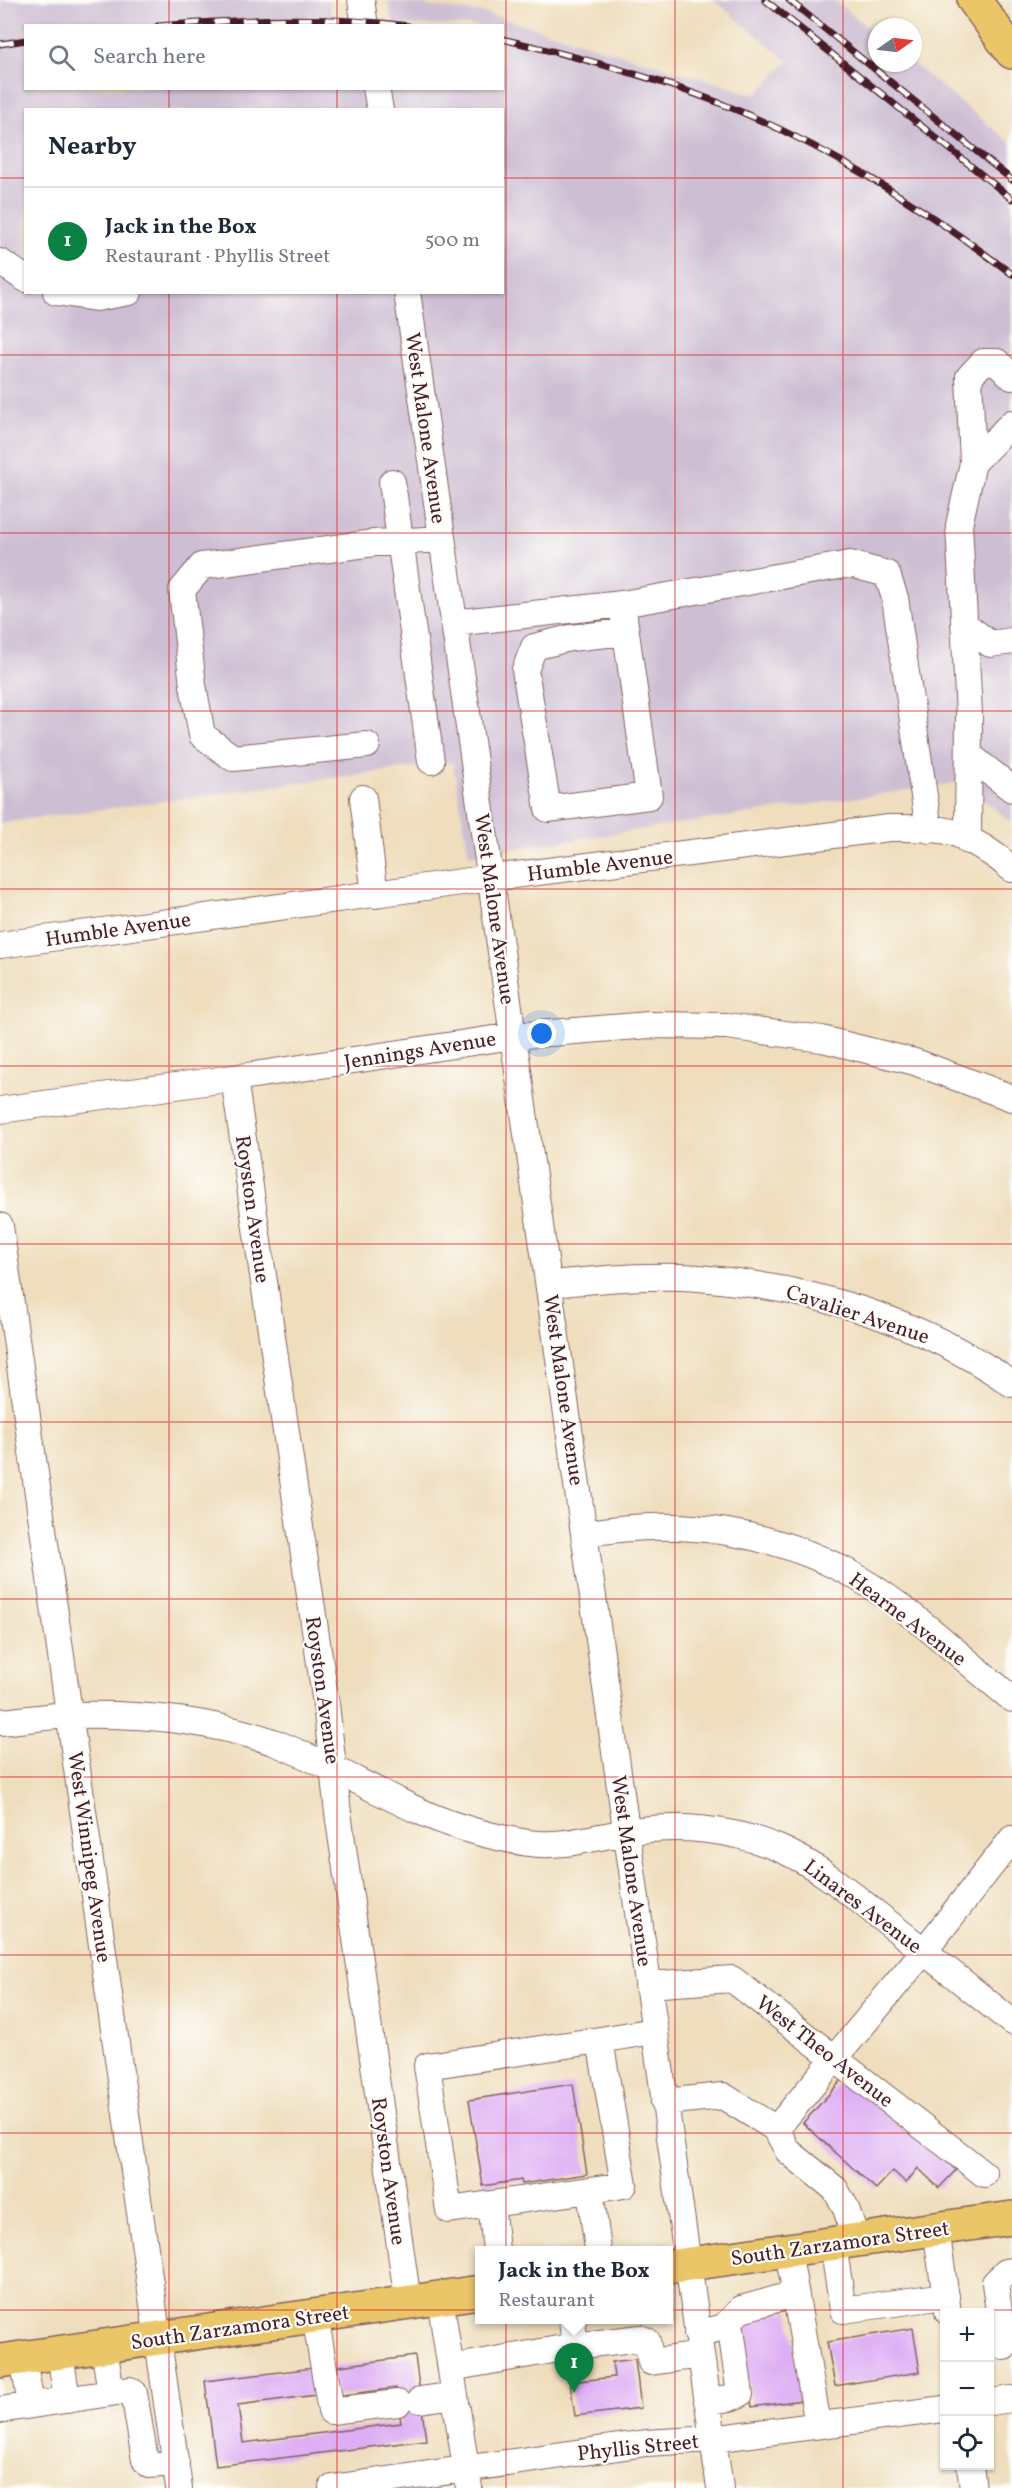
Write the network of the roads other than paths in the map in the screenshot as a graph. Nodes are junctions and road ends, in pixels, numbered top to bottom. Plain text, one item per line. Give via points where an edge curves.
1 (361, 0) edge
2 (974, 0) edge
3 (365, 24) edge
4 (1012, 52) edge
5 (376, 90) edge
6 (380, 108) edge
7 (0, 262) edge
8 (24, 278) edge
9 (72, 294) edge
10 (122, 294) edge
11 (406, 294) edge
12 (1012, 377) edge
13 (1012, 423) edge
14 (973, 463) junction
15 (392, 482) dead end
16 (442, 539) junction
17 (400, 541) junction
18 (622, 604) junction
19 (454, 623) junction
20 (964, 624) junction
21 (626, 632) junction
22 (1012, 641) edge
23 (367, 745) dead end
24 (969, 755) junction
25 (431, 761) dead end
26 (1012, 789) edge
27 (363, 798) dead end
28 (929, 830) junction
29 (968, 841) junction
30 (1012, 869) edge
31 (491, 878) junction
32 (375, 895) junction
33 (0, 945) edge
34 (513, 1036) junction
35 (234, 1078) junction
36 (1012, 1098) edge
37 (0, 1110) edge
38 (0, 1226) edge
39 (549, 1284) junction
40 (1012, 1384) edge
41 (585, 1534) junction
42 (1012, 1699) edge
43 (70, 1715) junction
44 (0, 1722) edge
45 (334, 1769) junction
46 (627, 1832) junction
47 (1012, 1839) edge
48 (924, 1951) junction
49 (648, 1985) junction
50 (1012, 2022) edge
51 (654, 2031) junction
52 (600, 2040) junction
53 (834, 2058) junction
54 (664, 2102) junction
55 (776, 2129) junction
56 (984, 2174) dead end
57 (590, 2190) junction
58 (491, 2204) junction
59 (1012, 2218) edge
60 (936, 2229) junction
61 (845, 2242) junction
62 (496, 2246) edge
63 (597, 2246) edge
64 (788, 2250) junction
65 (678, 2266) edge
66 (1012, 2271) edge
67 (475, 2293) edge
68 (795, 2294) junction
69 (440, 2298) junction
70 (408, 2302) junction
71 (947, 2304) edge
72 (315, 2315) junction
73 (573, 2324) edge
74 (724, 2327) junction
75 (159, 2339) junction
76 (699, 2344) junction
77 (575, 2346) junction
78 (104, 2347) junction
79 (1002, 2348) edge
80 (60, 2353) junction
81 (11, 2360) edge
82 (451, 2368) junction
83 (111, 2393) junction
84 (455, 2395) junction
85 (1012, 2399) edge
86 (68, 2400) junction
87 (707, 2401) junction
88 (994, 2402) edge
89 (31, 2405) junction
90 (0, 2410) edge
91 (940, 2410) edge
92 (818, 2425) junction
93 (713, 2439) junction
94 (176, 2463) junction
95 (970, 2470) edge
96 (468, 2478) edge
97 (179, 2488) edge
98 (332, 2488) edge
99 (720, 2488) edge
100 (973, 2488) edge

1 - 3 street
2 - 4 main road
5 - 6 street
7 - 8 street
9 - 10 street
11 - 16 street, West Malone Avenue
12 - 14 street via 997,362 983,362 969,377
13 - 14 street
14 - 20 street via 959,525
15 - 17 street
16 - 17 street
16 - 19 street, West Malone Avenue
17 - 23 street via 202,566 182,590 202,735 233,758
17 - 25 street
18 - 19 street
18 - 21 street
18 - 28 street via 850,564 887,574 895,598
19 - 31 street, West Malone Avenue
20 - 22 street via 990,644
20 - 24 street
21 - 21 street via 649,796 548,809 525,670 534,647 570,638
24 - 26 street
24 - 29 street
27 - 32 street
28 - 29 street, Humble Avenue via 954,833
28 - 31 street, Humble Avenue via 889,828
29 - 30 street, Humble Avenue
31 - 32 street, Humble Avenue
31 - 34 street, West Malone Avenue
32 - 33 street, Humble Avenue
34 - 35 street, Jennings Avenue
34 - 36 street, Jennings Avenue via 649,1025 728,1026 822,1039 915,1062
34 - 39 street, West Malone Avenue
35 - 37 street, Jennings Avenue
35 - 45 street, Royston Avenue
38 - 43 street, West Winnipeg Avenue
39 - 40 street, Cavalier Avenue via 632,1277 698,1278 763,1285 895,1321 945,1342
39 - 41 street, West Malone Avenue
41 - 42 street, Hearne Avenue via 623,1528 704,1527 814,1556 883,1595
41 - 46 street, West Malone Avenue
43 - 44 street, Linares Avenue
43 - 45 street, Linares Avenue via 150,1717 211,1726 270,1741
43 - 75 street, West Winnipeg Avenue
45 - 46 street, Linares Avenue via 420,1812 529,1843 575,1842
45 - 70 street, Royston Avenue
46 - 48 street, Linares Avenue via 701,1829 744,1836 778,1848 824,1873
46 - 49 street, West Malone Avenue
47 - 48 street
48 - 50 street, Linares Avenue
48 - 53 street
49 - 51 street, West Malone Avenue
49 - 53 street, West Theo Avenue via 732,1979
51 - 52 street
51 - 54 street, West Malone Avenue
52 - 57 street via 624,2185
52 - 58 street via 428,2066 449,2210
53 - 55 street
53 - 56 street, West Theo Avenue
54 - 55 street via 723,2096
54 - 65 street, West Malone Avenue
55 - 61 street via 788,2151 835,2188 845,2206
57 - 58 street
57 - 63 street
58 - 62 street
59 - 60 main road, South Zarzamora Street
60 - 61 main road, South Zarzamora Street
60 - 71 street
61 - 64 main road, South Zarzamora Street
61 - 71 street via 843,2310
64 - 65 main road, South Zarzamora Street
64 - 68 street
65 - 76 street, West Malone Avenue
66 - 79 street via 995,2283
67 - 69 main road, South Zarzamora Street
68 - 74 street via 741,2309
68 - 92 street
69 - 70 main road, South Zarzamora Street
69 - 82 street
70 - 72 main road, South Zarzamora Street
72 - 75 main road, South Zarzamora Street
72 - 84 street via 331,2411
73 - 77 street
74 - 76 street
74 - 87 street via 731,2329 741,2394
75 - 78 main road, South Zarzamora Street
75 - 94 street, West Winnipeg Avenue
76 - 77 street via 651,2362 647,2341 640,2338
76 - 87 street, West Malone Avenue
77 - 82 street
78 - 80 main road, South Zarzamora Street
78 - 83 street
80 - 81 main road, South Zarzamora Street
80 - 86 street
81 - 89 street
82 - 84 street
83 - 86 street
83 - 94 street via 134,2392 149,2465
84 - 96 street
85 - 88 street
86 - 89 street
87 - 93 street, West Malone Avenue
89 - 90 street
91 - 92 street, Phyllis Street
92 - 93 street, Phyllis Street
93 - 96 street, Phyllis Street via 646,2443
93 - 99 street, West Malone Avenue
94 - 97 street, West Winnipeg Avenue
95 - 100 street
96 - 98 street, Phyllis Street

